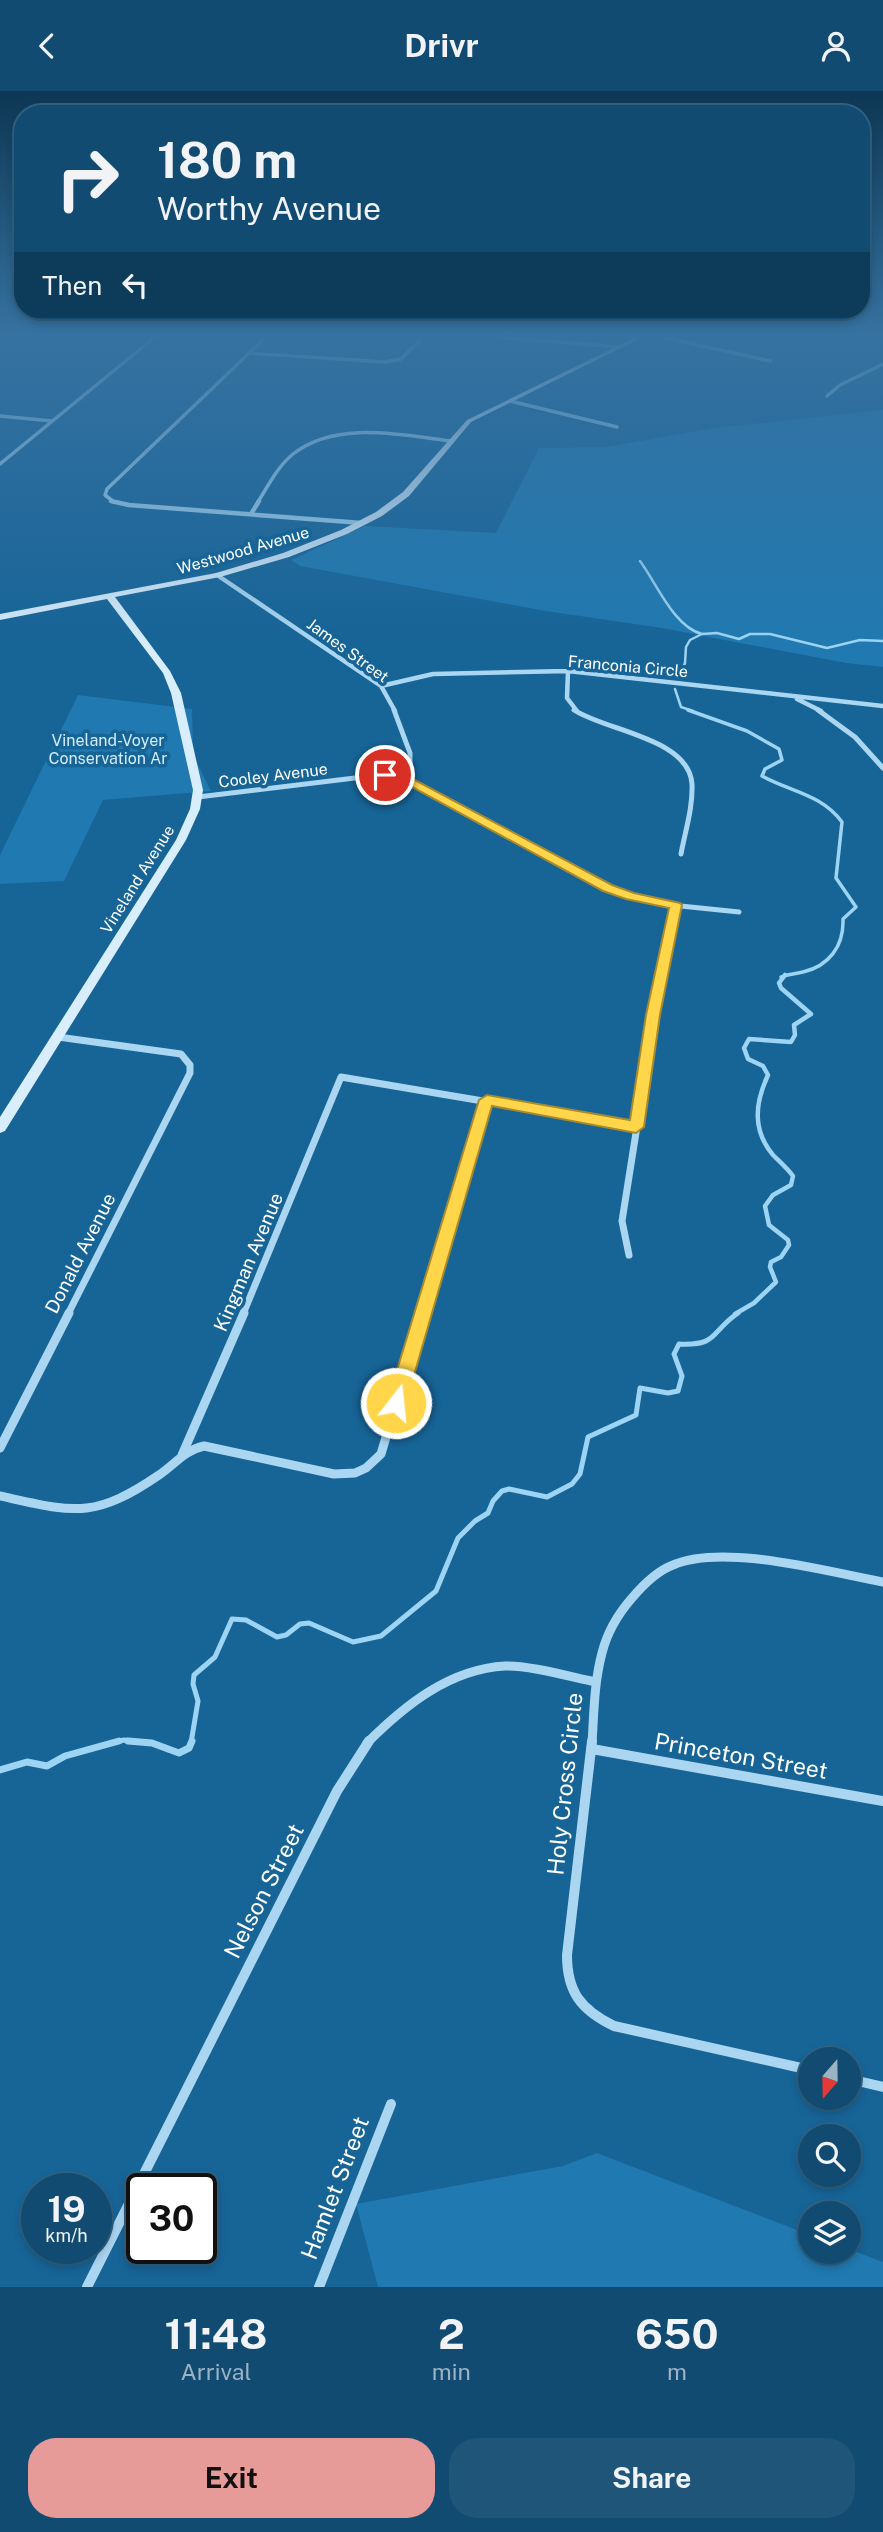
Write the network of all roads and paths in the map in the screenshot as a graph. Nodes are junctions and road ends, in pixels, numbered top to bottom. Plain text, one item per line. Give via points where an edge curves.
1 (30, 439) edge
2 (159, 439) edge
3 (325, 439) edge
4 (444, 439) edge
5 (451, 440) joint
6 (0, 464) edge
7 (251, 514) junction
8 (362, 523) junction
9 (217, 575) junction
10 (110, 597) junction
11 (0, 617) edge
12 (568, 671) junction
13 (381, 686) junction
14 (789, 696) junction
15 (883, 706) edge
16 (883, 768) edge
17 (396, 773) junction
18 (198, 797) junction
19 (681, 854) dead end
20 (676, 905) junction
21 (739, 912) dead end
22 (58, 1037) junction
23 (487, 1100) junction
24 (636, 1127) junction
25 (0, 1128) edge
26 (629, 1255) dead end
27 (0, 1448) edge
28 (181, 1457) junction
29 (0, 1496) edge
30 (883, 1582) edge
31 (596, 1682) junction
32 (592, 1749) junction
33 (883, 1801) edge
34 (798, 2067) edge
35 (861, 2082) edge
36 (883, 2087) edge
37 (391, 2104) dead end
38 (87, 2287) edge
39 (319, 2287) edge

1 - 6 street
2 - 7 street via 107,489 105,495 111,502
3 - 7 street via 289,457
4 - 5 street
5 - 8 street, Westwood Avenue via 406,494
7 - 8 street
8 - 9 street, Westwood Avenue via 300,550
9 - 10 street, Westwood Avenue
9 - 13 street, James Street
10 - 11 street, Westwood Avenue
10 - 18 street via 171,680
12 - 13 street, Franconia Circle via 433,674
12 - 14 street, Franconia Circle
12 - 19 street via 567,697 576,712 644,736 684,765 691,777
13 - 17 street, James Street via 410,753 410,765
14 - 15 street, Franconia Circle
14 - 16 street, Franconia Circle via 842,723
17 - 18 street, Cooley Avenue
17 - 20 street via 602,885
18 - 22 street, Vineland Avenue via 181,840
20 - 21 street
20 - 24 street
22 - 25 street, Vineland Avenue
22 - 27 street, Donald Avenue via 173,1052 186,1058 190,1073
23 - 24 street
23 - 28 street, Kingman Avenue via 341,1077
23 - 28 street via 381,1454 355,1474 334,1474 204,1446
24 - 26 street via 622,1221
28 - 29 street via 127,1495 85,1510
30 - 31 street, Holy Cross Circle via 735,1557 682,1560 652,1579 614,1623
31 - 32 street, Holy Cross Circle
31 - 38 street, Nelson Street via 508,1666 464,1674 404,1708 365,1745 337,1791
32 - 33 street, Princeton Street
32 - 34 street, Holy Cross Circle via 567,1956 568,1981 575,1999 614,2026
35 - 36 street
37 - 39 street, Hamlet Street

